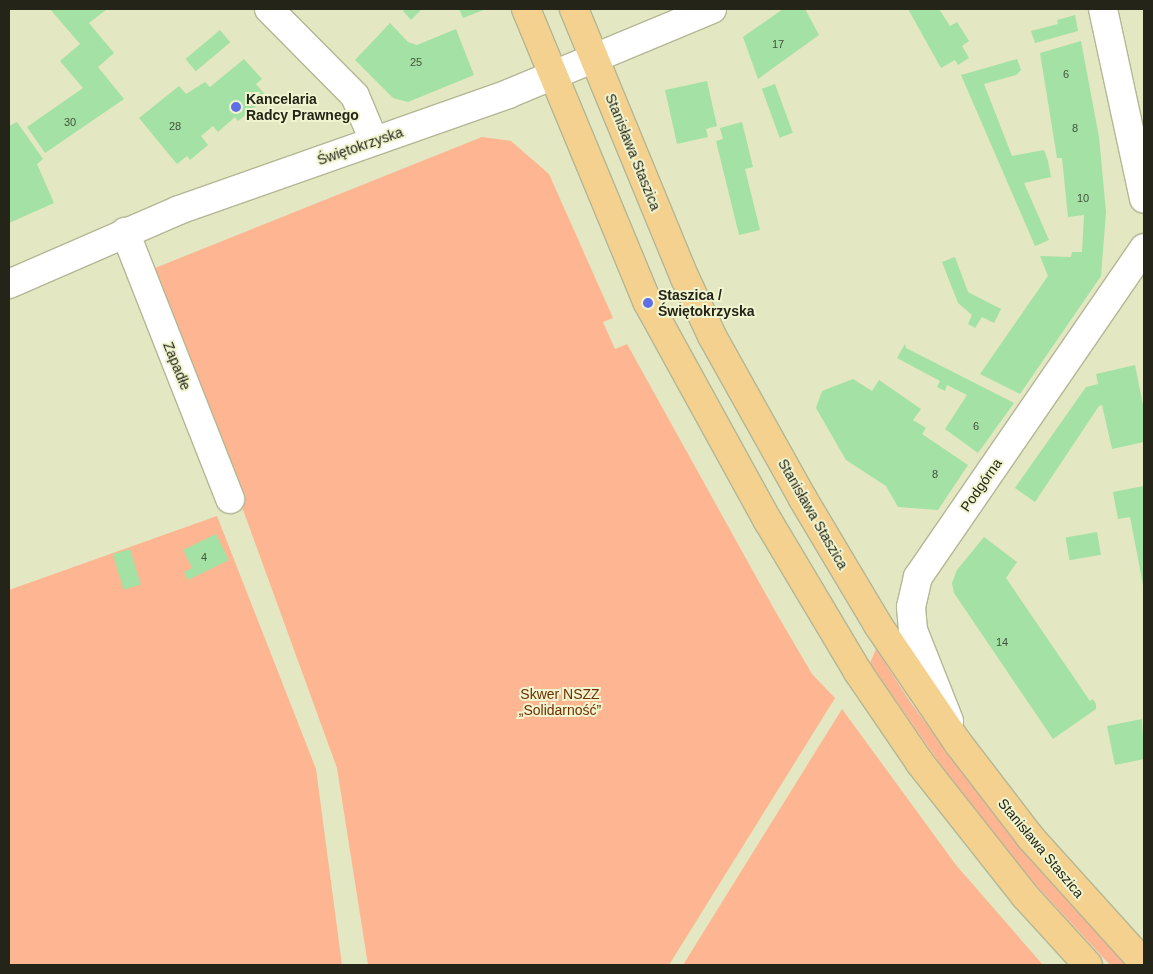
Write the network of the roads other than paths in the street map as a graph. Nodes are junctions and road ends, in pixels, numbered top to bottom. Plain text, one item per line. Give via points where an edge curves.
1 (268, 9) edge
2 (526, 9) edge
3 (574, 9) edge
4 (712, 9) edge
5 (1103, 9) edge
6 (594, 59) junction
7 (553, 76) junction
8 (374, 141) junction
9 (1144, 199) edge
10 (125, 232) junction
11 (1144, 248) edge
12 (9, 284) edge
13 (230, 499) dead end
14 (958, 744) junction
15 (1144, 963) edge
16 (1088, 965) edge

1 - 8 street via 355,96
2 - 7 main road
3 - 6 main road, Stanisława Staszica
4 - 6 street, Świętokrzyska
5 - 9 street
6 - 7 street, Świętokrzyska
6 - 14 main road, Stanisława Staszica via 712,336 873,617
7 - 8 street, Świętokrzyska
7 - 16 main road via 648,302 768,521 858,672 920,763 1025,896
8 - 10 street, Świętokrzyska
10 - 12 street, Świętokrzyska
10 - 13 street, Zapadłe
11 - 14 street, Podgórna via 918,577 911,607 913,630
14 - 15 main road, Stanisława Staszica via 1030,837

